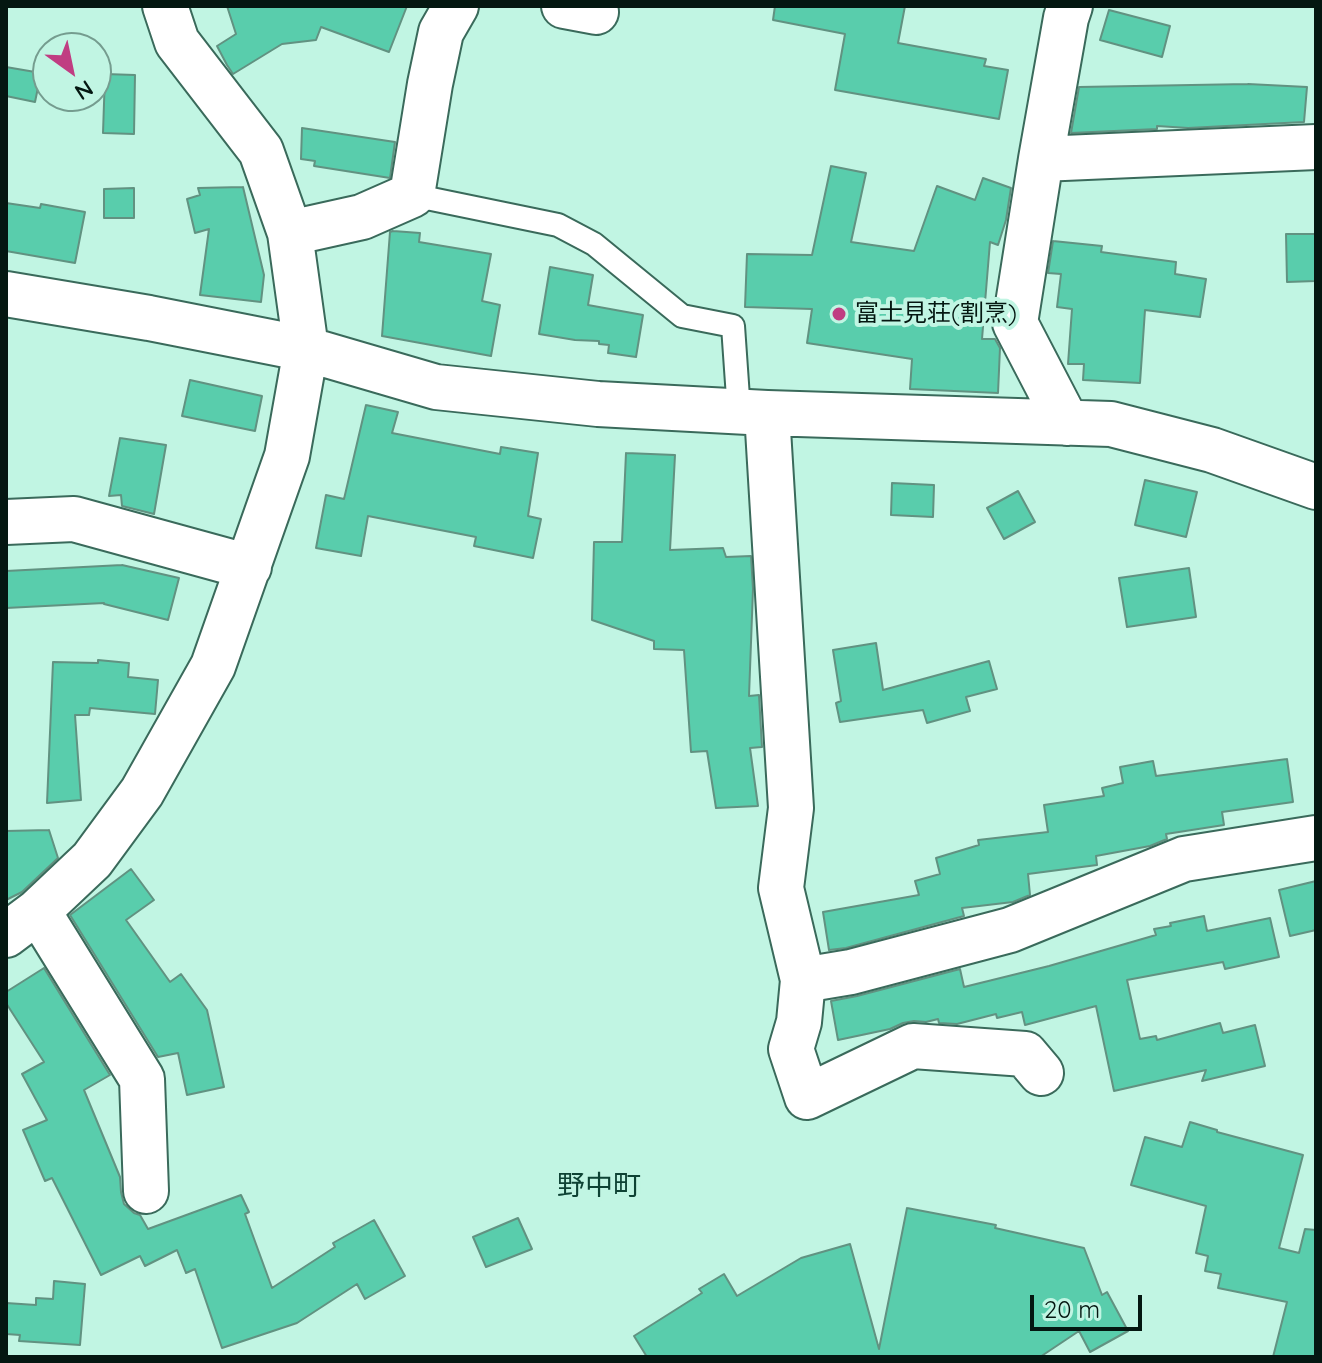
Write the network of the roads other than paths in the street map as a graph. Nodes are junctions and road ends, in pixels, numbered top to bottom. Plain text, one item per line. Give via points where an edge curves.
1 (165, 6) edge
2 (456, 6) edge
3 (1070, 6) edge
4 (1316, 147) edge
5 (1041, 159) junction
6 (412, 195) junction
7 (290, 233) junction
8 (6, 294) edge
9 (306, 349) junction
10 (753, 413) junction
11 (1067, 423) junction
12 (1316, 487) edge
13 (6, 522) edge
14 (249, 567) junction
15 (1316, 838) edge
16 (22, 923) edge
17 (803, 980) junction
18 (1041, 1073) dead end
19 (146, 1191) dead end

1 - 7 street via 177,42 261,151
2 - 6 street via 441,32
3 - 5 street
4 - 5 street
5 - 11 street via 1015,323
6 - 7 street via 362,217
6 - 10 lane via 558,225 594,244 682,316 733,326
7 - 9 street
8 - 9 street
9 - 10 street via 436,387
9 - 14 street via 287,456
10 - 11 street
10 - 17 street via 791,808 781,888
11 - 12 street via 1125,427 1212,450
13 - 14 street via 74,519
14 - 16 street via 213,666 142,792 92,860
15 - 17 street via 1184,859 1010,930
16 - 19 street via 142,1079
17 - 18 street via 791,1049 807,1097 913,1046 1025,1054

